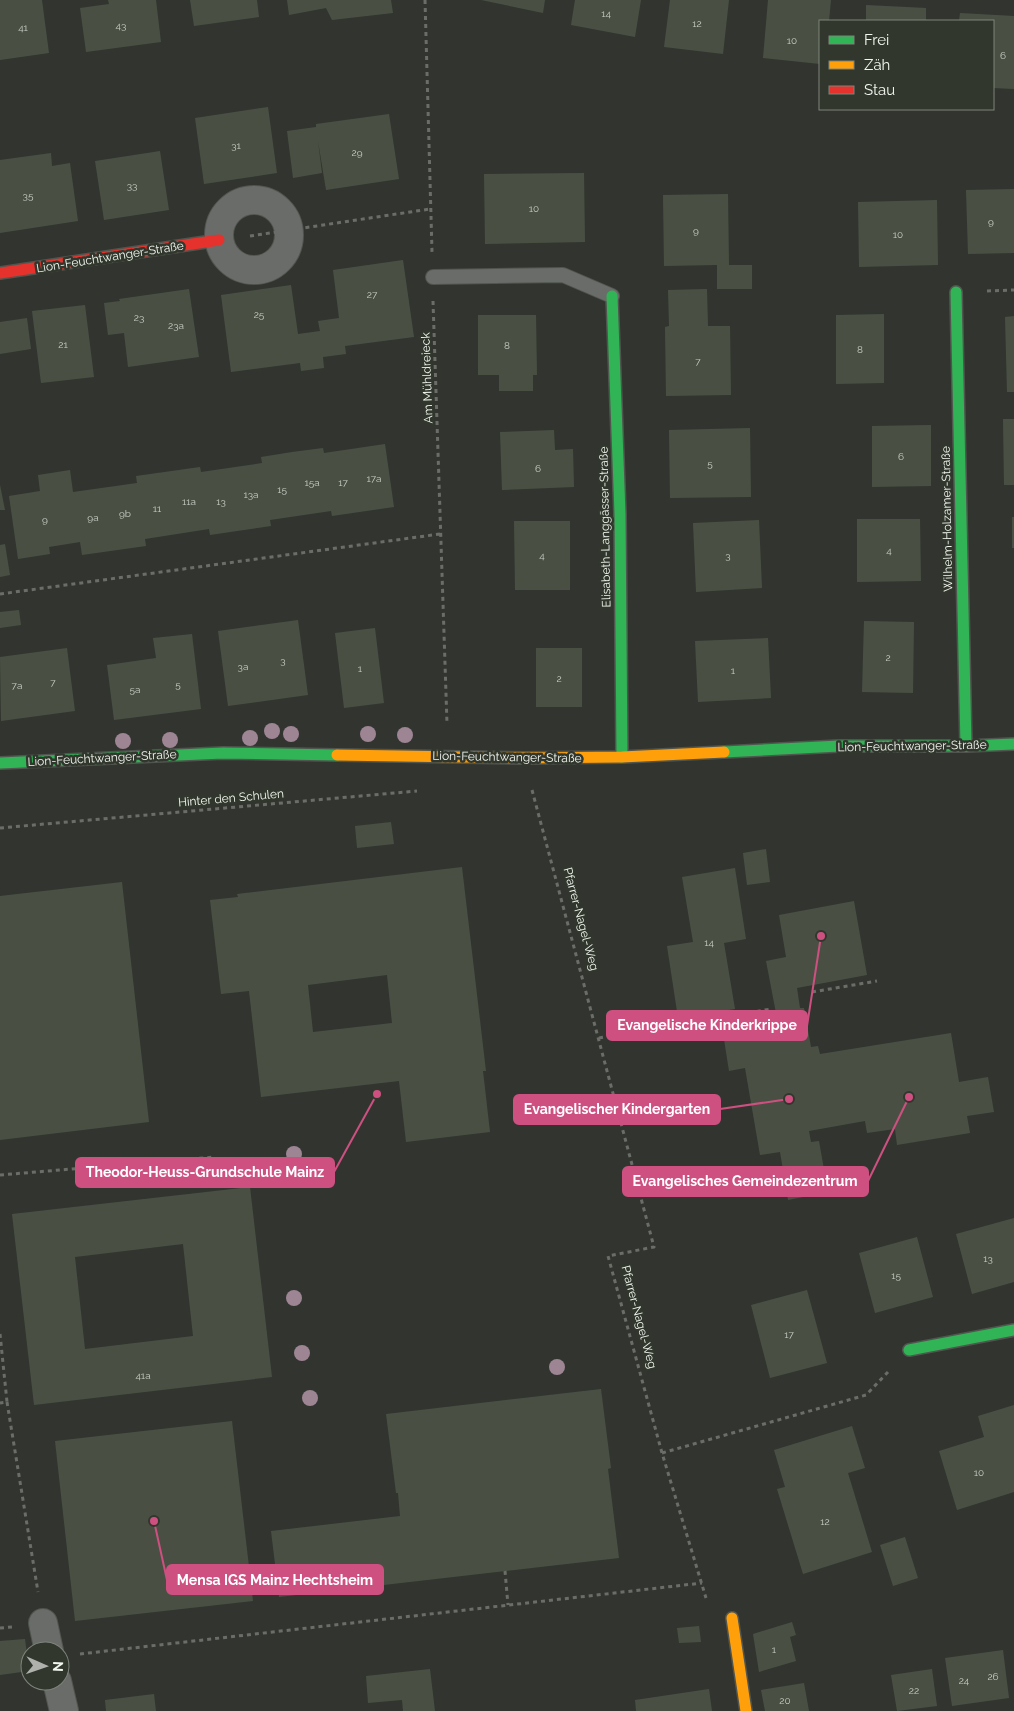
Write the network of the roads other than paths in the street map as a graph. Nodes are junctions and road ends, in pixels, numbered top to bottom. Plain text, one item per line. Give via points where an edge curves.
1 (219, 240) junction
2 (0, 273) edge
3 (433, 277) road end
4 (956, 292) dead end
5 (612, 296) joint
6 (1014, 744) edge
7 (966, 746) junction
8 (622, 757) junction
9 (0, 763) edge
10 (1014, 1330) edge
11 (909, 1350) road end
12 (732, 1618) dead end
13 (43, 1623) road end
14 (47, 1641) edge
15 (59, 1691) edge
16 (64, 1711) edge
17 (746, 1711) edge

1 - 1 street via 219,229 226,214 238,203 249,200 260,200 279,210 288,230 288,242 283,253 265,268 253,270 231,261
1 - 2 street, Lion-Feuchtwanger-Straße
3 - 5 lane via 563,275
4 - 7 street, Wilhelm-Holzamer-Straße
5 - 8 street, Elisabeth-Langgässer-Straße via 620,514
6 - 7 street, Lion-Feuchtwanger-Straße
7 - 8 street, Lion-Feuchtwanger-Straße via 839,746
8 - 9 street, Lion-Feuchtwanger-Straße via 223,753
10 - 11 street
12 - 17 street
13 - 14 street
15 - 16 street

